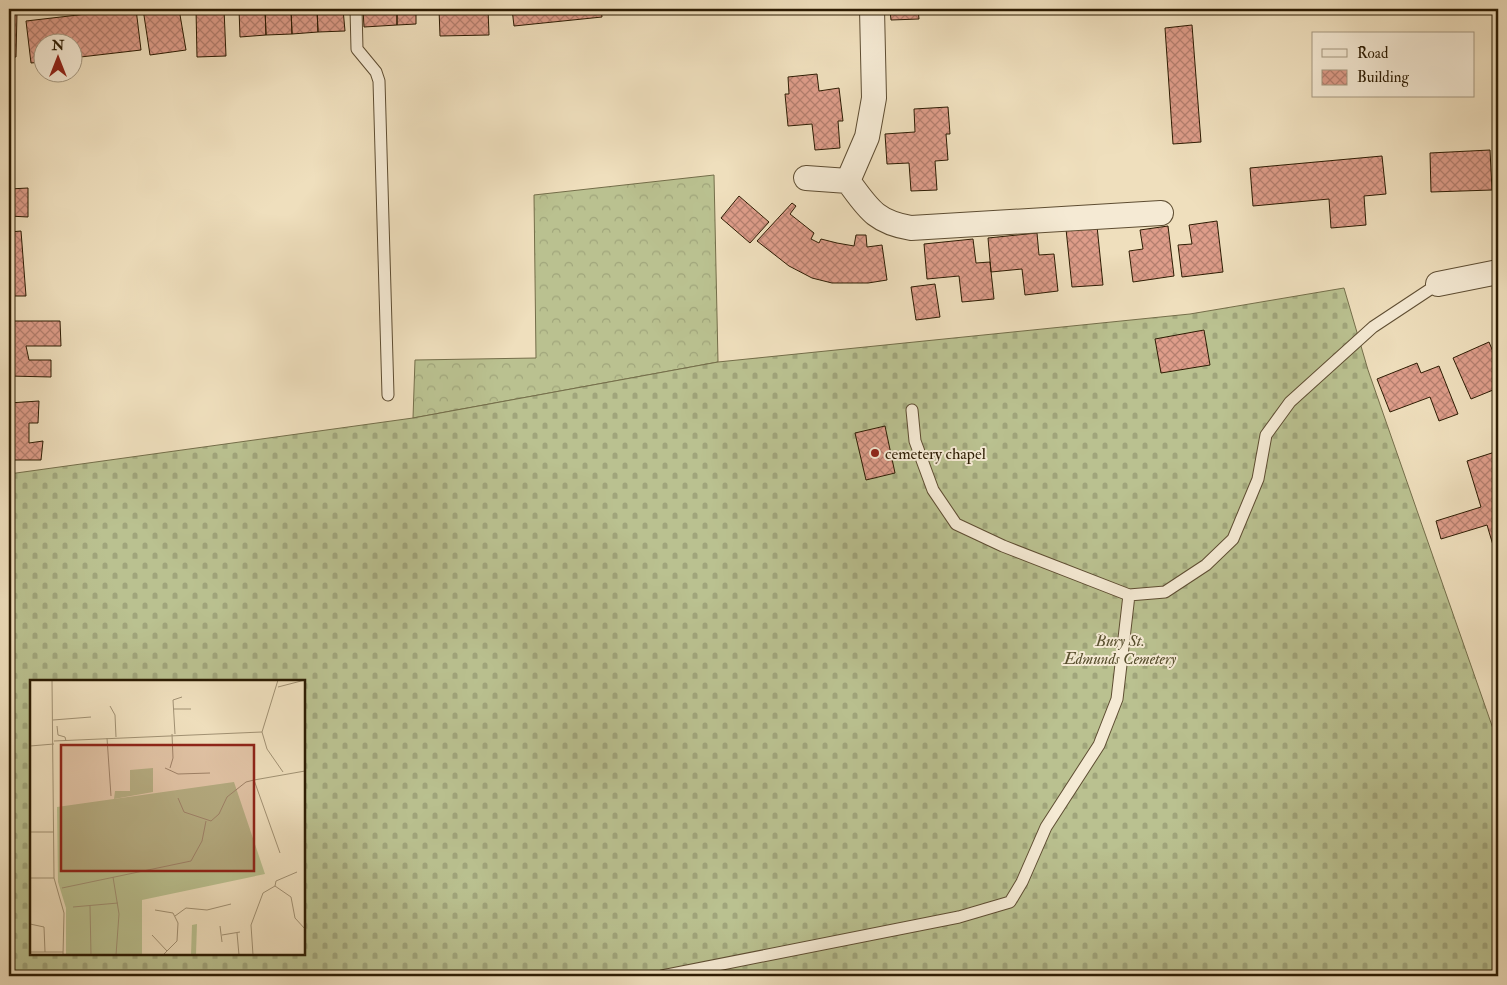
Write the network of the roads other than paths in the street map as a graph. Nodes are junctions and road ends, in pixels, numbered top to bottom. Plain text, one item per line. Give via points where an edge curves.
1 (356, 9) edge
2 (872, 9) edge
3 (806, 178) dead end
4 (848, 181) junction
5 (1161, 213) dead end
6 (1498, 272) edge
7 (1438, 284) joint
8 (388, 395) dead end
9 (912, 410) dead end
10 (1129, 595) junction
11 (662, 976) edge

1 - 8 lane via 357,49 376,72 379,81
2 - 4 street via 874,98 868,137
3 - 4 street
4 - 5 street via 872,213 892,225 910,228
6 - 7 street
7 - 10 lane via 1373,327 1290,402 1266,435 1258,479 1233,539 1206,565 1165,592
9 - 10 lane via 915,441 932,490 956,524
10 - 11 lane via 1117,699 1099,745 1046,827 1010,902 959,917

